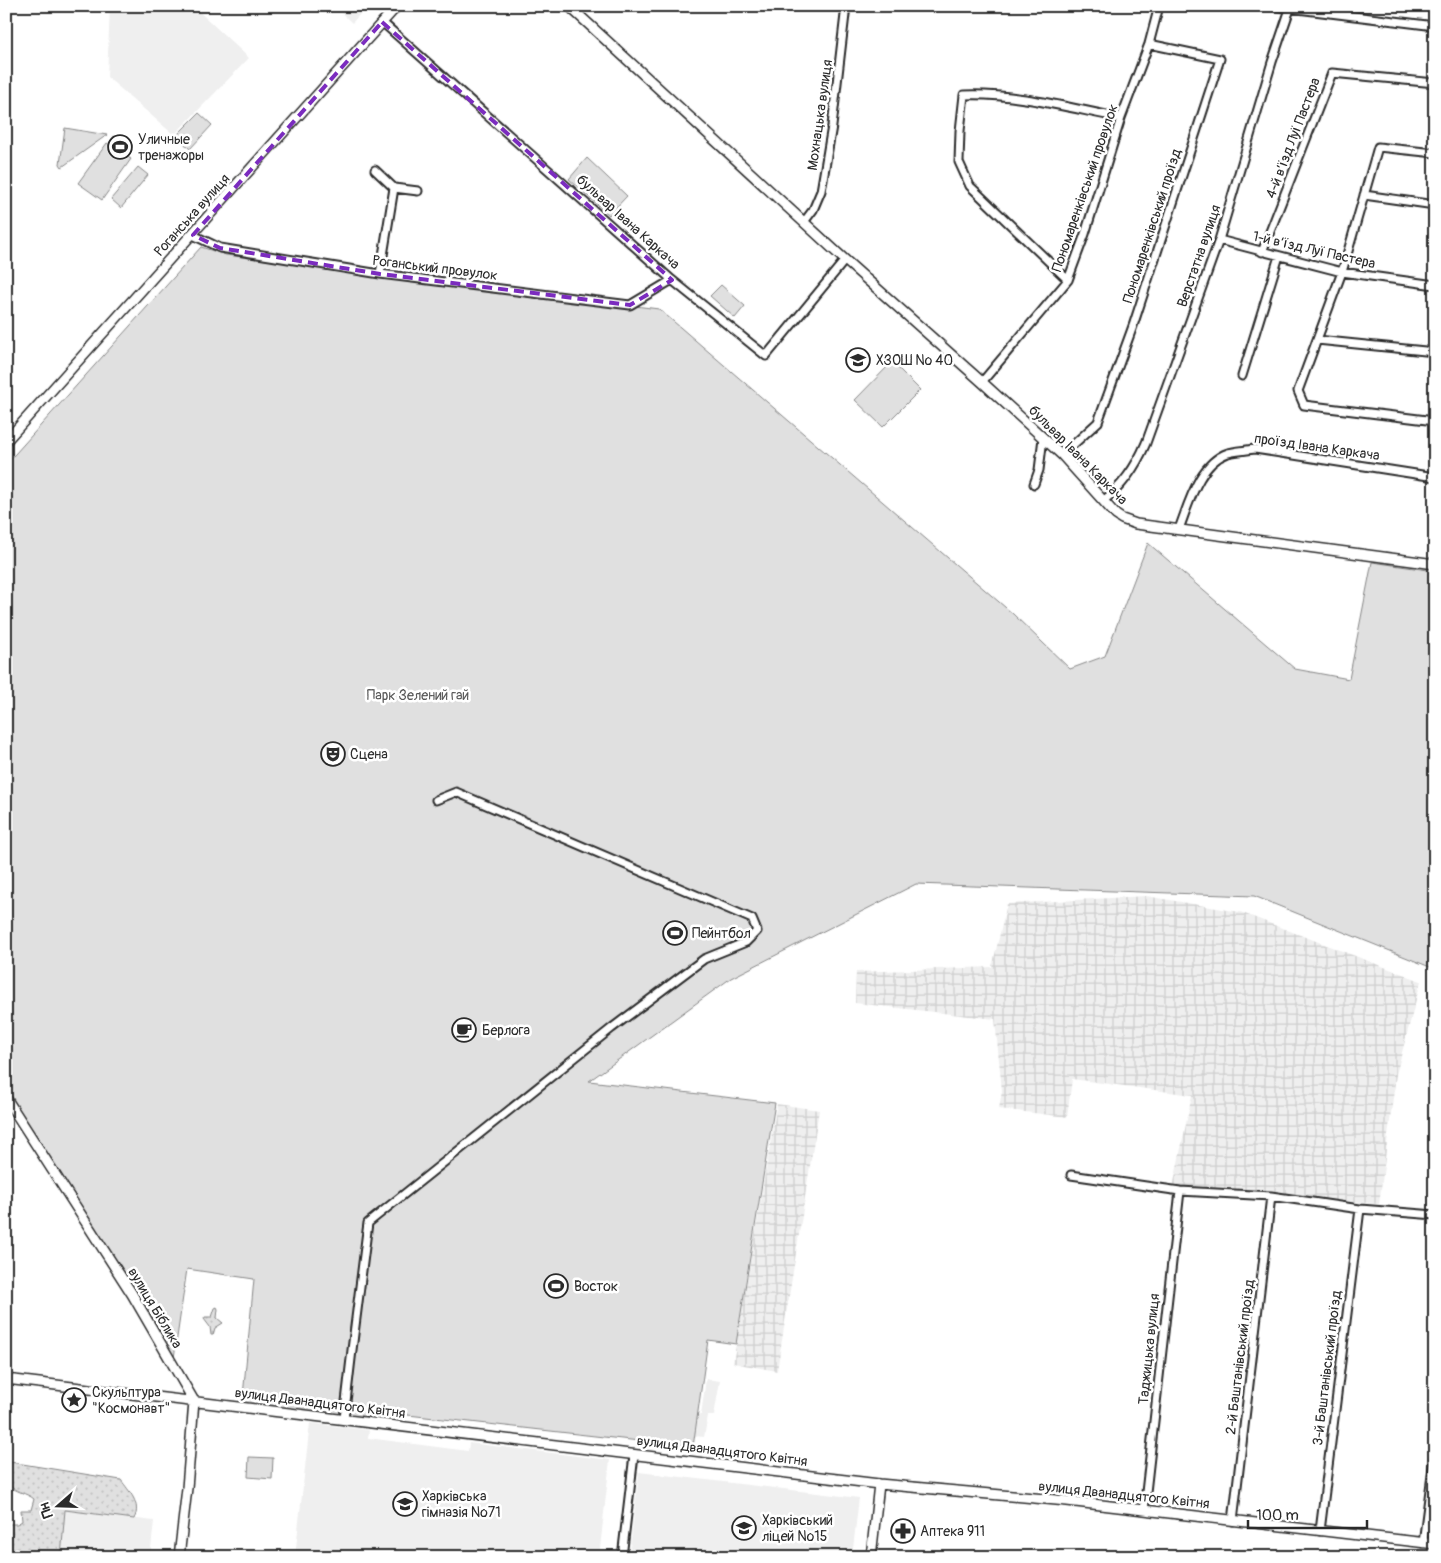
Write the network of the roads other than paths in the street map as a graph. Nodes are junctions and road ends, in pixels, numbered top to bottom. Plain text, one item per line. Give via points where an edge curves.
1 (397, 6) edge
2 (569, 6) edge
3 (846, 6) edge
4 (1159, 6) edge
5 (1273, 6) edge
6 (1290, 7) edge
7 (382, 22) junction
8 (1435, 26) edge
9 (1149, 44) junction
10 (1435, 83) edge
11 (1121, 118) junction
12 (1435, 154) edge
13 (375, 170) dead end
14 (394, 188) junction
15 (418, 191) dead end
16 (1364, 196) junction
17 (1435, 205) edge
18 (804, 222) junction
19 (193, 235) junction
20 (1219, 240) junction
21 (1262, 252) junction
22 (1279, 256) junction
23 (845, 260) junction
24 (1342, 272) junction
25 (380, 274) junction
26 (672, 280) junction
27 (1068, 280) junction
28 (1435, 285) edge
29 (1317, 340) junction
30 (1435, 352) edge
31 (1242, 376) dead end
32 (982, 382) junction
33 (1435, 421) edge
34 (1043, 438) junction
35 (6, 441) edge
36 (1062, 455) junction
37 (1435, 477) edge
38 (1034, 484) dead end
39 (1104, 500) junction
40 (1179, 529) junction
41 (1435, 564) edge
42 (436, 800) dead end
43 (6, 1098) edge
44 (1072, 1175) dead end
45 (1180, 1191) junction
46 (1271, 1196) junction
47 (1360, 1209) junction
48 (1435, 1215) edge
49 (6, 1379) edge
50 (194, 1401) junction
51 (344, 1419) junction
52 (1435, 1452) edge
53 (634, 1455) junction
54 (879, 1484) junction
55 (1144, 1510) junction
56 (1233, 1521) junction
57 (1320, 1530) junction
58 (1423, 1542) junction
59 (1435, 1544) edge
60 (179, 1557) edge
61 (622, 1557) edge
62 (871, 1557) edge

1 - 7 street, Роганська вулиця
2 - 18 street, бульвар Івана Каркача
3 - 18 street, Мохнацька вулиця via 821,191
4 - 9 street, Пономаренківський провулок
5 - 6 street
6 - 8 street
6 - 20 street, Верстатна вулиця
7 - 19 street, Роганська вулиця
7 - 26 street, бульвар Івана Каркача
9 - 11 street, Пономаренківський провулок
9 - 36 street, Пономаренківський проїзд via 1220,59 1133,326 1098,422
10 - 21 street, 4-й в’їзд Луї Пастера via 1332,73
11 - 27 street, Пономаренківський провулок
11 - 27 street via 1016,98 964,95 959,162 970,186
12 - 16 street via 1378,147
13 - 14 street
14 - 15 street
14 - 25 street
16 - 17 street
16 - 24 street
18 - 23 street, бульвар Івана Каркача
19 - 25 street, Роганський провулок via 220,248
19 - 35 street, Роганська вулиця
20 - 21 street, 1-й в’їзд Луї Пастера
20 - 39 street, Верстатна вулиця via 1140,458
21 - 22 street, 1-й в’їзд Луї Пастера
22 - 24 street, 1-й в’їзд Луї Пастера
22 - 31 street
23 - 26 street, бульвар Івана Каркача via 766,356
23 - 32 street, бульвар Івана Каркача
24 - 28 street, 1-й в’їзд Луї Пастера
24 - 29 street
25 - 26 street, Роганський провулок via 630,305
27 - 32 street, Пономаренківський провулок
29 - 30 street
29 - 33 street via 1298,391 1304,405
32 - 34 street, бульвар Івана Каркача
34 - 36 street, бульвар Івана Каркача
34 - 38 street
36 - 39 street, бульвар Івана Каркача
37 - 40 street, проїзд Івана Каркача via 1255,449 1227,454 1211,465 1197,483
39 - 40 street, бульвар Івана Каркача via 1122,519 1136,524
40 - 41 street, бульвар Івана Каркача
42 - 51 street via 456,792 752,919 757,931 746,942 704,959 604,1034 368,1223
43 - 50 street, вулиця Біблика via 132,1294
44 - 45 street
45 - 46 street
45 - 55 street, Таджицька вулиця
46 - 47 street
46 - 56 street, 2-й Баштанівський проїзд
47 - 48 street
47 - 57 street, 3-й Баштанівський проїзд
49 - 50 street, вулиця Дванадцятого Квітня
50 - 51 street, вулиця Дванадцятого Квітня
50 - 60 street
51 - 53 street, вулиця Дванадцятого Квітня
52 - 58 street
53 - 54 street, вулиця Дванадцятого Квітня
53 - 61 street
54 - 55 street, вулиця Дванадцятого Квітня
54 - 62 street
55 - 56 street, вулиця Дванадцятого Квітня
56 - 57 street, вулиця Дванадцятого Квітня
57 - 58 street, вулиця Дванадцятого Квітня
58 - 59 street, вулиця Дванадцятого Квітня

